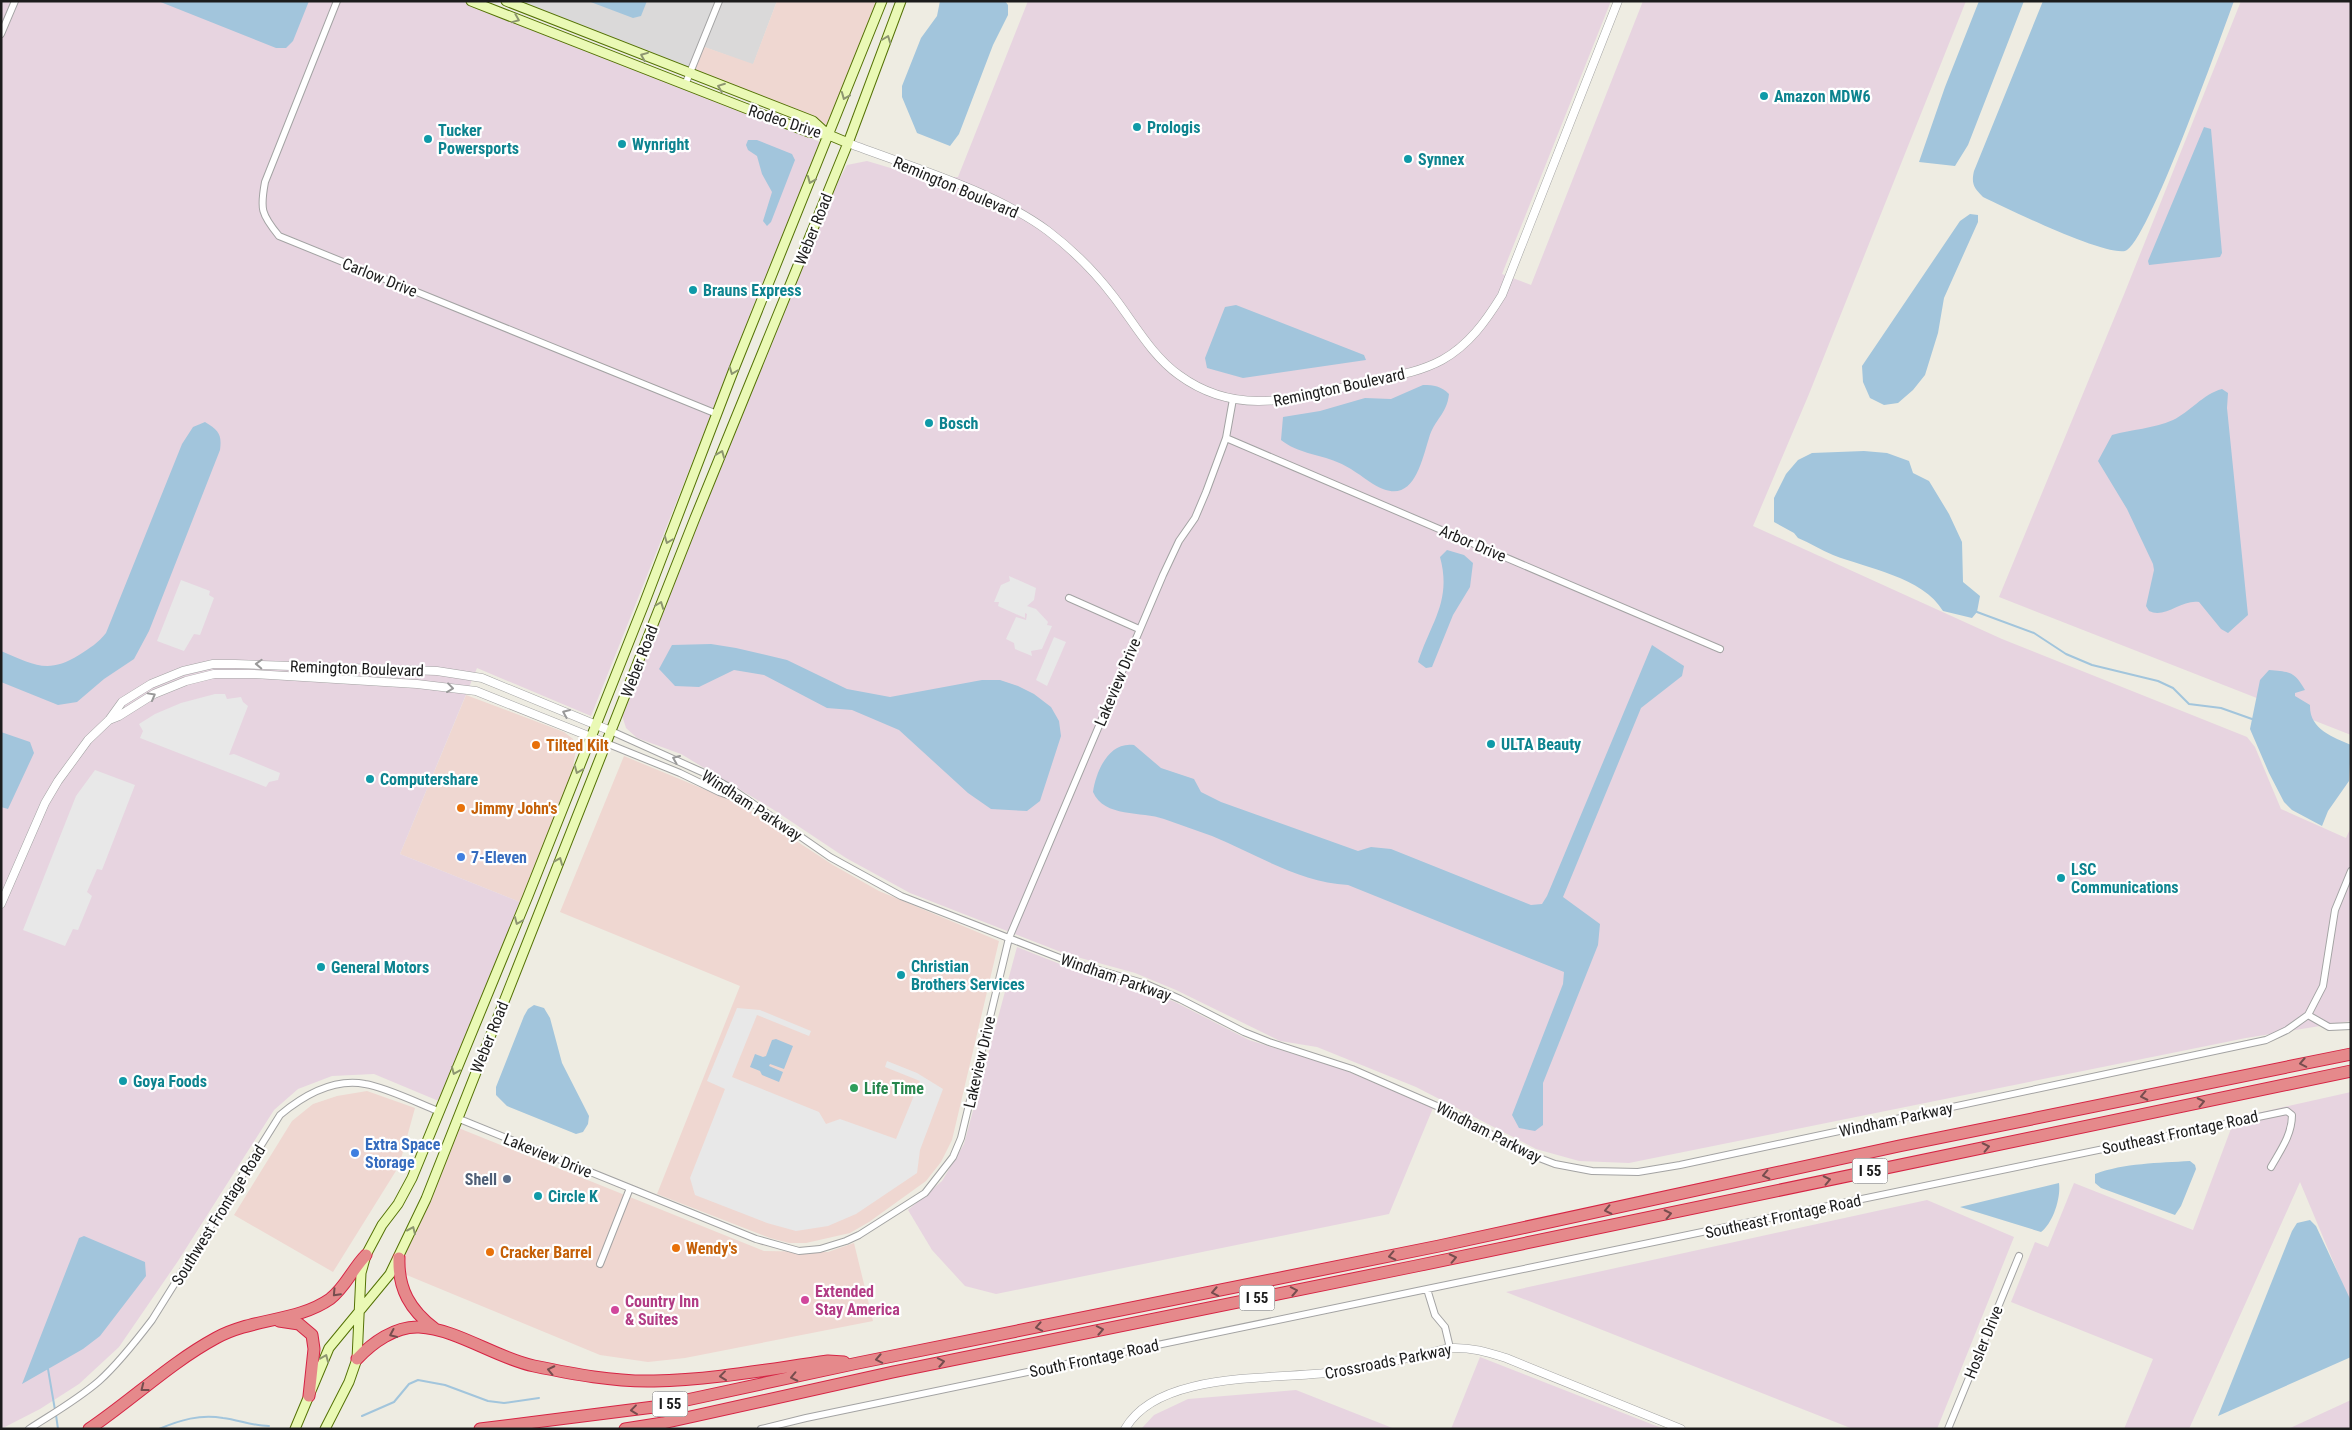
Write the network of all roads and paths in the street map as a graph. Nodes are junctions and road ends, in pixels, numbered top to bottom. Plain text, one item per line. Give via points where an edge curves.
1 (15, 1) edge
2 (337, 1) edge
3 (471, 1) edge
4 (506, 1) edge
5 (719, 1) edge
6 (882, 1) edge
7 (901, 1) edge
8 (1618, 1) edge
9 (1, 34) edge
10 (689, 74) junction
11 (685, 85) junction
12 (829, 135) junction
13 (848, 143) junction
14 (1234, 399) junction
15 (717, 414) junction
16 (1226, 438) junction
17 (1069, 598) dead end
18 (1139, 629) junction
19 (1720, 649) dead end
20 (109, 720) junction
21 (596, 725) junction
22 (611, 732) junction
23 (591, 737) junction
24 (606, 743) junction
25 (748, 802) junction
26 (2351, 870) edge
27 (1, 904) edge
28 (1009, 938) junction
29 (2308, 1015) junction
30 (2351, 1026) edge
31 (2351, 1054) edge
32 (2351, 1071) edge
33 (438, 1111) junction
34 (458, 1118) junction
35 (2271, 1167) dead end
36 (630, 1188) junction
37 (366, 1255) junction
38 (2018, 1256) dead end
39 (399, 1258) junction
40 (600, 1264) dead end
41 (1427, 1289) junction
42 (359, 1310) junction
43 (265, 1321) junction
44 (436, 1330) junction
45 (1450, 1348) junction
46 (356, 1359) junction
47 (858, 1363) junction
48 (893, 1372) junction
49 (309, 1396) junction
50 (29, 1429) edge
51 (89, 1429) edge
52 (295, 1429) edge
53 (325, 1429) edge
54 (480, 1429) edge
55 (625, 1429) edge
56 (667, 1429) edge
57 (761, 1429) edge
58 (1125, 1429) edge
59 (1681, 1429) edge
60 (1948, 1429) edge

1 - 9 street
2 - 15 street, Carlow Drive via 265,182 261,203 266,220 279,236
3 -> 11 main road, Rodeo Drive
10 -> 4 main road, Rodeo Drive
5 - 10 street
6 -> 12 main road, Weber Road
13 -> 7 main road, Weber Road
8 - 14 street, Remington Boulevard via 1502,295 1484,324 1465,344 1441,360 1412,372 1289,399 1264,402
10 - 11 street
12 -> 10 main road, Rodeo Drive via 814,121
11 - 12 main road, Rodeo Drive via 806,130
12 - 13 main road, Remington Boulevard
12 -> 15 main road, Weber Road
13 - 14 street, Remington Boulevard via 1000,202 1031,220 1090,268 1161,359 1178,374 1200,387
22 -> 13 main road, Weber Road
14 - 16 street, Lakeview Drive
15 -> 21 main road, Weber Road
16 - 18 street, Lakeview Drive via 1195,518 1172,555
16 - 19 street, Arbor Drive
17 - 18 street
18 - 28 street, Lakeview Drive
21 -> 20 street, Remington Boulevard via 482,678 437,671 244,664 213,664 151,684 122,702
20 -> 23 street, Remington Boulevard via 154,694 186,681 214,674 254,674 476,691
20 - 27 street, Remington Boulevard via 88,740 58,781
21 - 22 street, Remington Boulevard
21 - 23 main road, Weber Road
22 - 24 main road, Weber Road
25 -> 22 street, Windham Parkway via 729,787 694,768
23 - 24 street, Remington Boulevard
23 -> 33 main road, Weber Road
24 - 25 street
34 -> 24 main road, Weber Road
25 - 28 street, Windham Parkway via 830,857 901,896
26 - 29 street, Windham Parkway via 2335,910 2322,986
28 - 29 street, Windham Parkway via 1065,960 1146,984 1244,1032 1331,1061 1422,1098 1521,1151 1555,1164 1592,1171 1638,1172 1680,1165 2266,1040
28 - 36 street, Lakeview Drive via 961,1138 953,1157 926,1193 846,1242 800,1251 756,1239
29 - 30 street via 2329,1027
31 -> 47 highway, I 55 via 1899,1146 1288,1278
48 -> 32 highway, I 55
33 - 37 main road, Weber Road via 412,1178
33 - 50 street, Southwest Frontage Road via 365,1083 332,1085 301,1098 280,1115 152,1320 132,1346 99,1381
34 - 36 street, Lakeview Drive
39 -> 34 main road, Weber Road
35 - 41 street, Southeast Frontage Road via 2290,1129 2292,1116 2287,1111
36 - 40 street
37 - 42 main road, Weber Road via 361,1273
37 -> 43 highway via 333,1297 318,1307
38 - 60 street, Hosler Drive
39 - 42 main road, Weber Road via 382,1286
39 - 44 highway via 398,1269 412,1309
41 - 45 street via 1435,1314 1445,1327
41 - 57 street, South Frontage Road
42 - 46 main road, Weber Road
49 -> 42 main road, Weber Road via 329,1348
43 - 49 highway via 299,1324 312,1335 314,1348
43 -> 51 highway via 244,1325 193,1351
44 -> 46 highway via 403,1329 373,1343
47 -> 44 highway via 828,1361 721,1377 653,1381 599,1378 525,1364
45 - 58 street, Crossroads Parkway via 1344,1371 1254,1377 1178,1390 1139,1411
45 - 59 street, Crossroads Parkway via 1484,1350
46 - 53 main road, Weber Road via 349,1382
47 -> 54 highway, I 55 via 654,1407
48 - 55 highway, I 55
48 - 56 highway
49 - 52 main road, Weber Road

